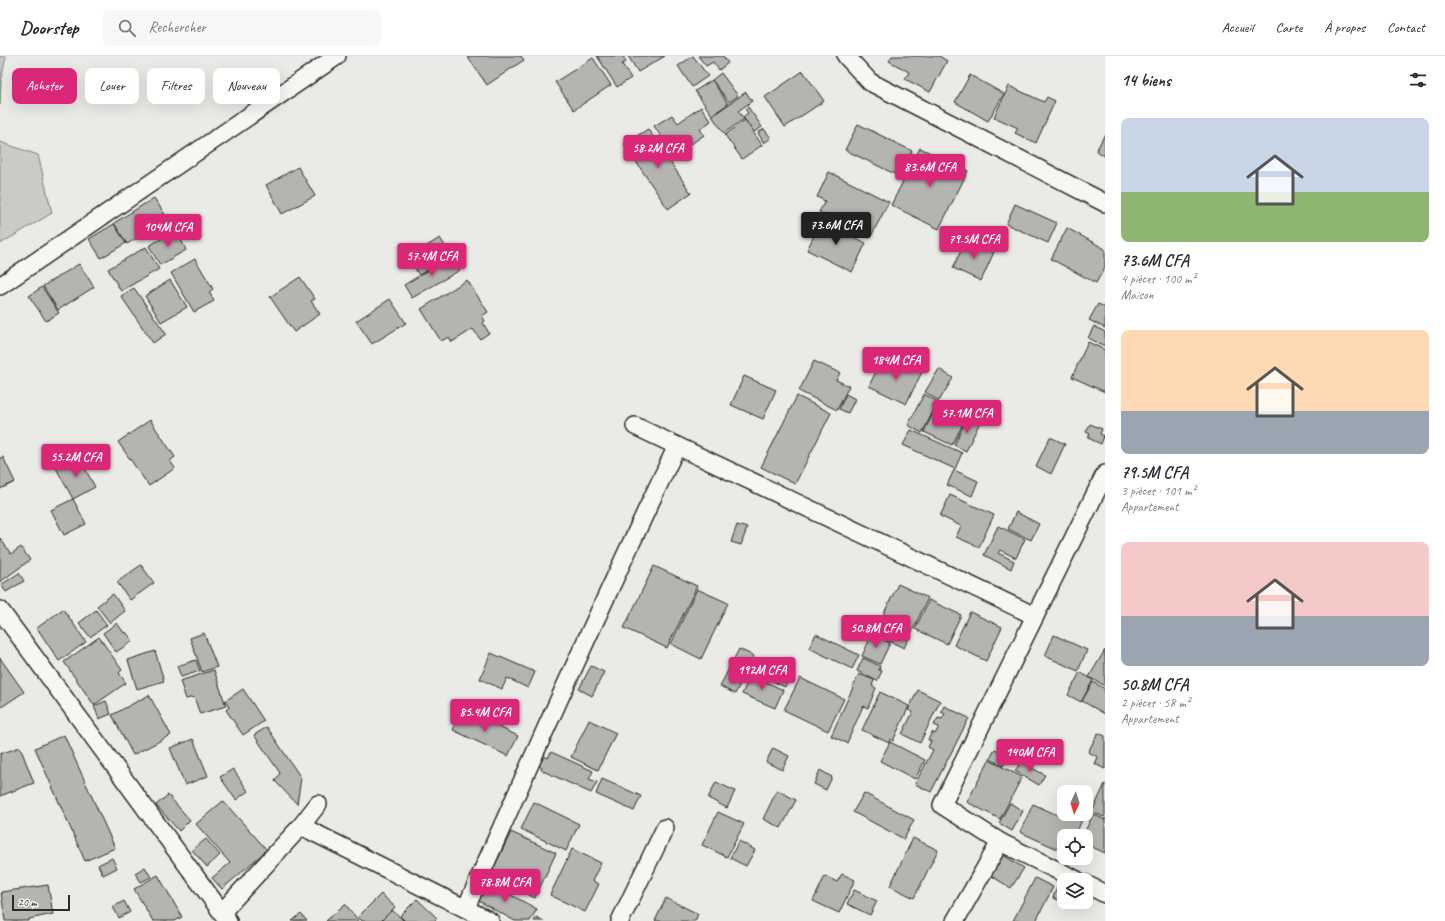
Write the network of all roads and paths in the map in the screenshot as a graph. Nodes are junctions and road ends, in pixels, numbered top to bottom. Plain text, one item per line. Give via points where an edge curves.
1 (337, 56) edge
2 (846, 56) edge
3 (1105, 203) edge
4 (0, 286) edge
5 (635, 426) dead end
6 (677, 446) junction
7 (1105, 474) edge
8 (2, 616) edge
9 (1035, 616) junction
10 (318, 804) dead end
11 (301, 826) junction
12 (665, 828) dead end
13 (1000, 842) junction
14 (1063, 873) edge
15 (1093, 888) edge
16 (1105, 894) edge
17 (466, 908) junction
18 (225, 916) edge
19 (490, 921) edge
20 (620, 921) edge
21 (955, 921) edge

1 - 4 street
2 - 3 street via 870,82
5 - 6 street
6 - 9 street
6 - 17 street
7 - 9 street
8 - 18 street
9 - 13 street via 942,805
10 - 11 street
11 - 17 street
11 - 18 street
12 - 20 street
13 - 14 street
13 - 21 street
15 - 16 street
17 - 19 street

